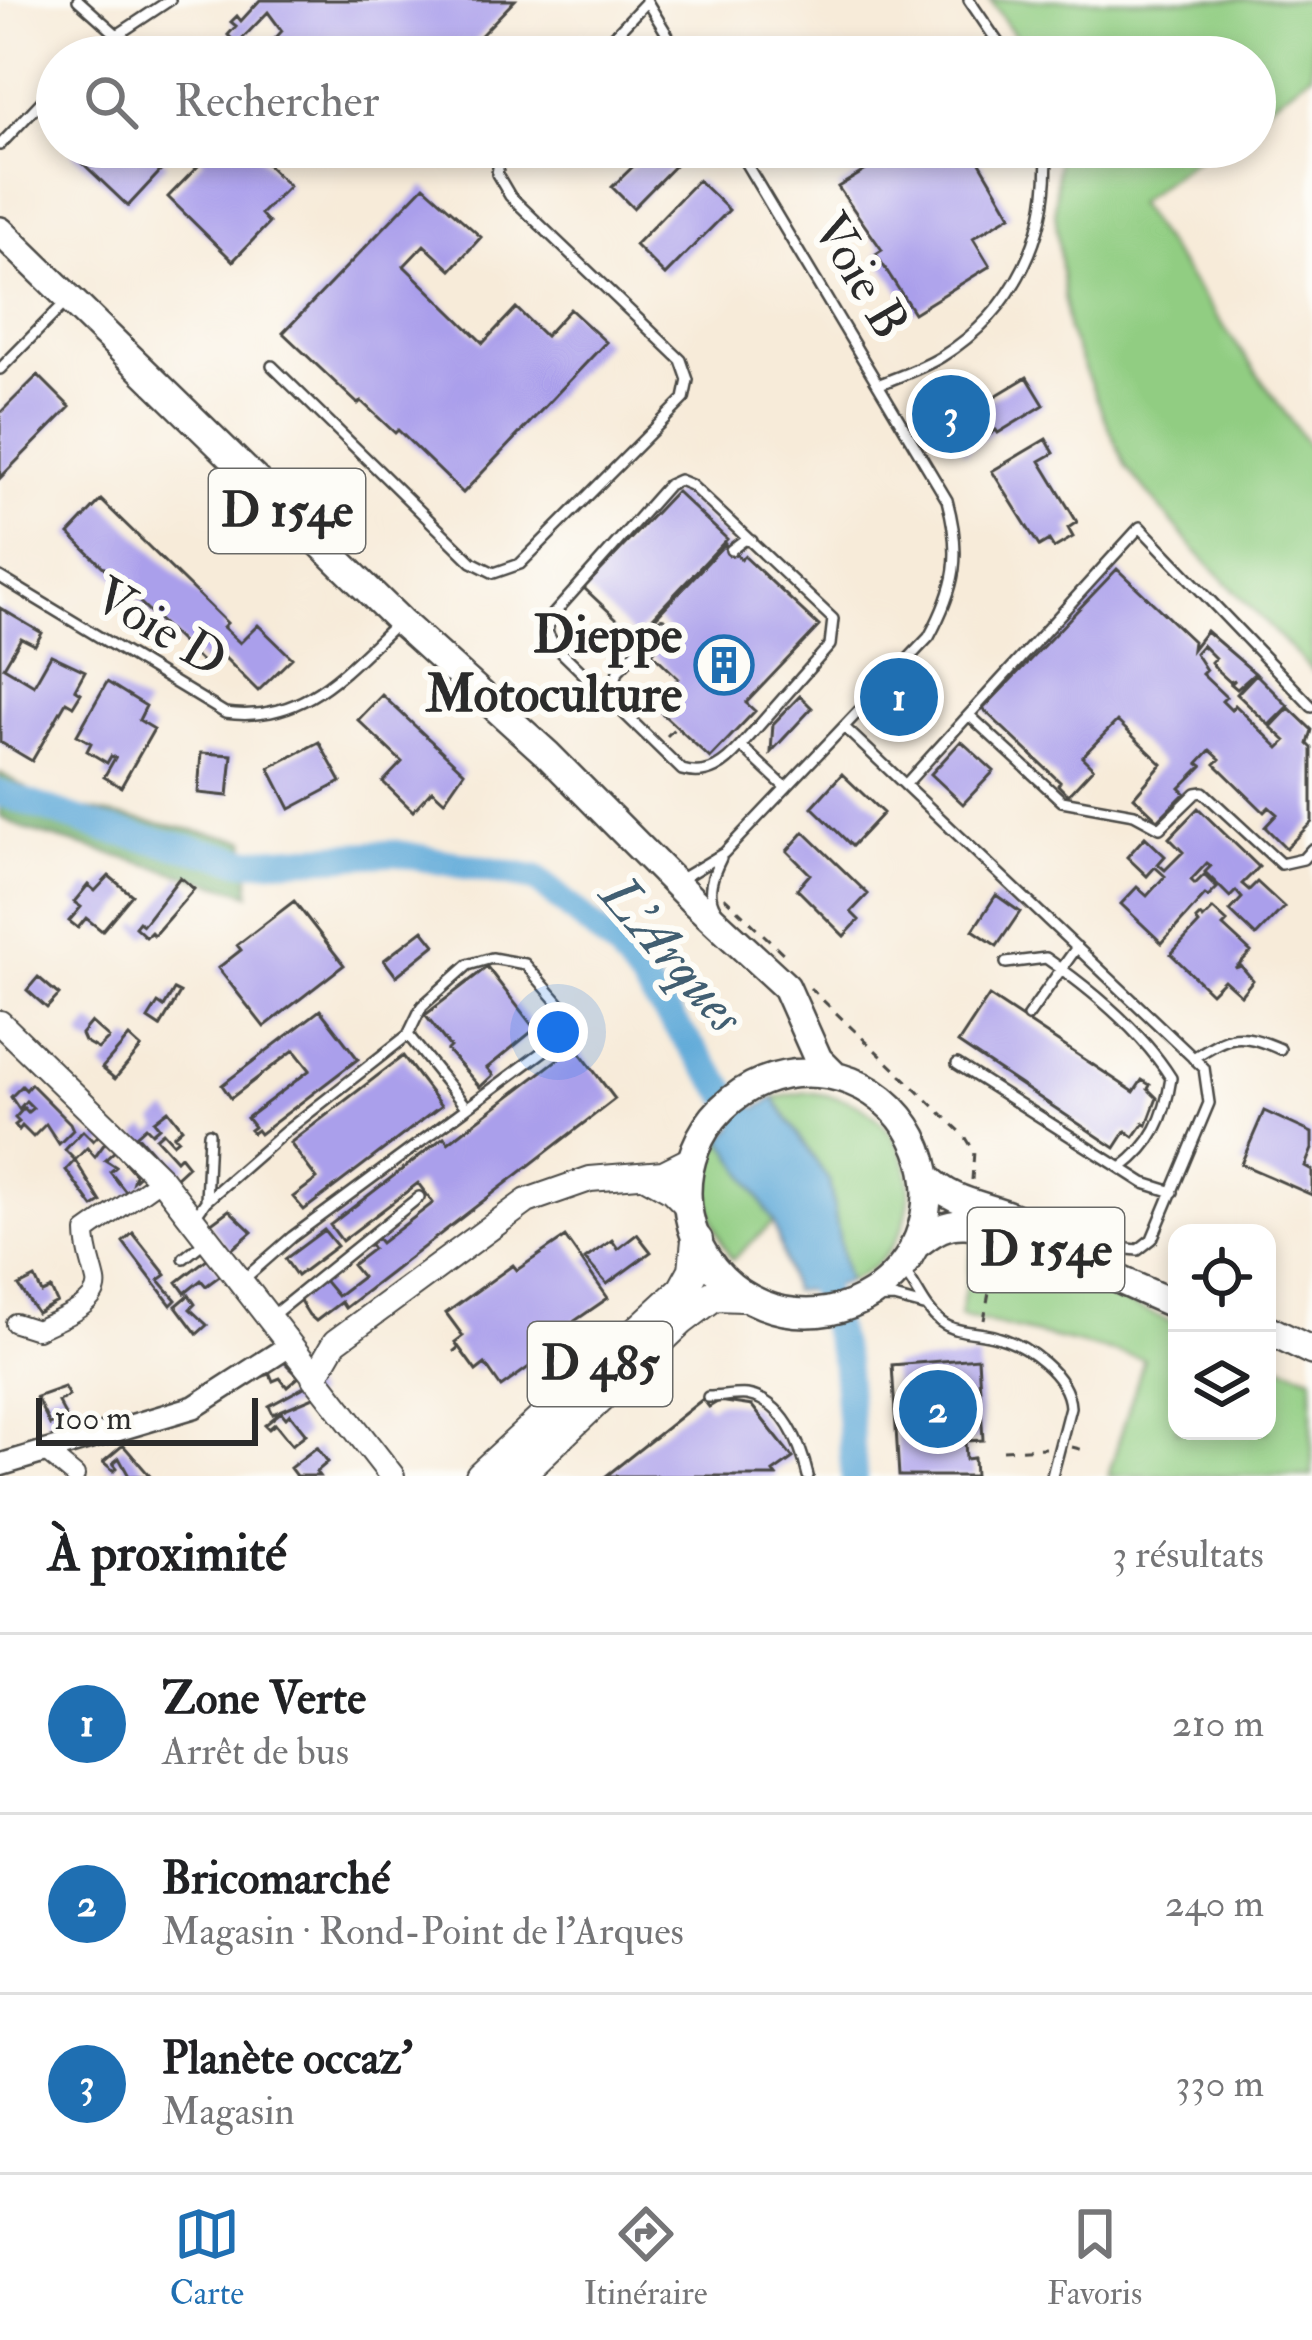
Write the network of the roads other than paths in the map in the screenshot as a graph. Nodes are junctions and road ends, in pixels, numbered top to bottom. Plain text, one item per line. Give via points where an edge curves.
1 (78, 0) edge
2 (170, 0) edge
3 (969, 0) edge
4 (646, 1) edge
5 (115, 33) junction
6 (111, 36) edge
7 (614, 36) edge
8 (668, 36) edge
9 (994, 36) edge
10 (36, 107) edge
11 (0, 146) edge
12 (498, 168) edge
13 (749, 168) edge
14 (1045, 168) edge
15 (0, 231) edge
16 (69, 298) junction
17 (272, 367) dead end
18 (0, 369) edge
19 (880, 384) junction
20 (752, 541) junction
21 (731, 550) dead end
22 (0, 577) edge
23 (400, 621) junction
24 (662, 624) dead end
25 (610, 700) junction
26 (1312, 707) edge
27 (969, 715) junction
28 (508, 721) junction
29 (844, 727) junction
30 (741, 746) junction
31 (905, 785) junction
32 (786, 788) junction
33 (1312, 849) edge
34 (724, 853) junction
35 (672, 880) junction
36 (1077, 947) junction
37 (1006, 963) dead end
38 (1060, 968) junction
39 (786, 987) junction
40 (1028, 1016) dead end
41 (0, 1023) edge
42 (408, 1036) junction
43 (1280, 1049) dead end
44 (1193, 1058) junction
45 (957, 1064) dead end
46 (834, 1075) junction
47 (771, 1079) junction
48 (466, 1107) junction
49 (209, 1133) dead end
50 (689, 1160) junction
51 (1121, 1168) junction
52 (644, 1175) junction
53 (927, 1177) junction
54 (161, 1179) junction
55 (1173, 1192) junction
56 (419, 1198) dead end
57 (686, 1205) junction
58 (967, 1205) junction
59 (202, 1220) junction
60 (697, 1240) junction
61 (908, 1257) junction
62 (184, 1258) dead end
63 (240, 1282) junction
64 (1168, 1283) edge
65 (743, 1296) junction
66 (863, 1299) junction
67 (1168, 1301) edge
68 (924, 1306) junction
69 (268, 1318) junction
70 (15, 1323) dead end
71 (1276, 1337) edge
72 (1312, 1351) edge
73 (301, 1360) junction
74 (708, 1397) dead end
75 (46, 1451) junction
76 (9, 1468) edge
77 (75, 1476) edge
78 (392, 1476) edge
79 (481, 1476) edge
80 (517, 1476) edge
81 (808, 1476) edge
82 (1052, 1476) edge

1 - 5 lane
2 - 5 lane
3 - 9 lane
4 - 7 lane
4 - 8 lane
5 - 6 lane
10 - 11 lane
12 - 17 lane via 510,196 681,360 688,380 684,399 520,564 494,573 472,562
13 - 19 lane, Voie B
14 - 19 lane via 1031,257 1008,297 940,358
15 - 16 main road, D 154e
16 - 18 lane
16 - 23 main road, D 154e
19 - 29 lane, Voie B via 946,500 956,571 929,637
20 - 21 lane
20 - 25 lane via 691,485 668,485 546,626 554,645
20 - 30 lane via 835,626 830,645
22 - 23 lane, Voie D via 225,713 254,717 289,710 330,685
23 - 28 main road, D 154e
24 - 25 lane via 618,671
25 - 30 lane via 682,770 720,766
26 - 27 lane via 1140,527
27 - 31 lane
27 - 33 lane via 1070,804 1134,814 1160,828 1203,792 1281,864
28 - 35 main road, D 154e
28 - 47 main road, D 154e via 592,822 777,1005 790,1062
29 - 31 lane
29 - 32 lane, Voie B
30 - 32 lane
31 - 36 lane
32 - 34 lane, Voie B
34 - 35 lane, Voie B
34 - 39 lane via 710,902
35 - 39 main road, D 154e
36 - 38 lane
36 - 44 lane
37 - 38 lane via 1046,958
38 - 40 lane
38 - 51 lane via 1171,1078 1145,1150
39 - 46 main road, D 154e via 818,1060
41 - 54 main road
42 - 48 lane
42 - 48 lane via 422,1006 468,965 492,958 525,964 565,1010 572,1030
42 - 59 lane via 286,1131
43 - 44 lane via 1238,1035
44 - 55 lane via 1209,1082 1209,1103
45 - 51 lane
46 - 47 main road
46 - 53 main road via 890,1105 915,1138
47 - 50 main road via 728,1102
48 - 63 lane
49 - 59 lane
50 - 52 main road
50 - 57 main road
51 - 55 lane
52 - 57 main road
52 - 73 main road via 590,1179 527,1201
53 - 58 main road, D 154e
53 - 61 main road via 927,1205
54 - 59 main road
54 - 70 street via 86,1232 96,1282 87,1302 37,1330
55 - 58 lane via 1152,1239 1138,1250 1002,1207
56 - 69 lane
57 - 60 main road
58 - 64 main road, D 154e
59 - 62 lane
59 - 63 main road
60 - 65 main road
60 - 79 highway, D 485 via 683,1290
61 - 66 main road
61 - 67 main road, D 154e via 937,1228 963,1224 996,1230
61 - 68 lane
63 - 69 main road
65 - 66 main road via 823,1314
65 - 80 highway, D 485 via 714,1295 681,1320
66 - 68 lane
68 - 82 lane via 945,1326 1030,1352 1070,1396
69 - 73 main road
71 - 72 main road
73 - 75 street via 194,1407
73 - 78 main road
74 - 81 lane via 768,1403 795,1434
75 - 76 street
75 - 77 street

